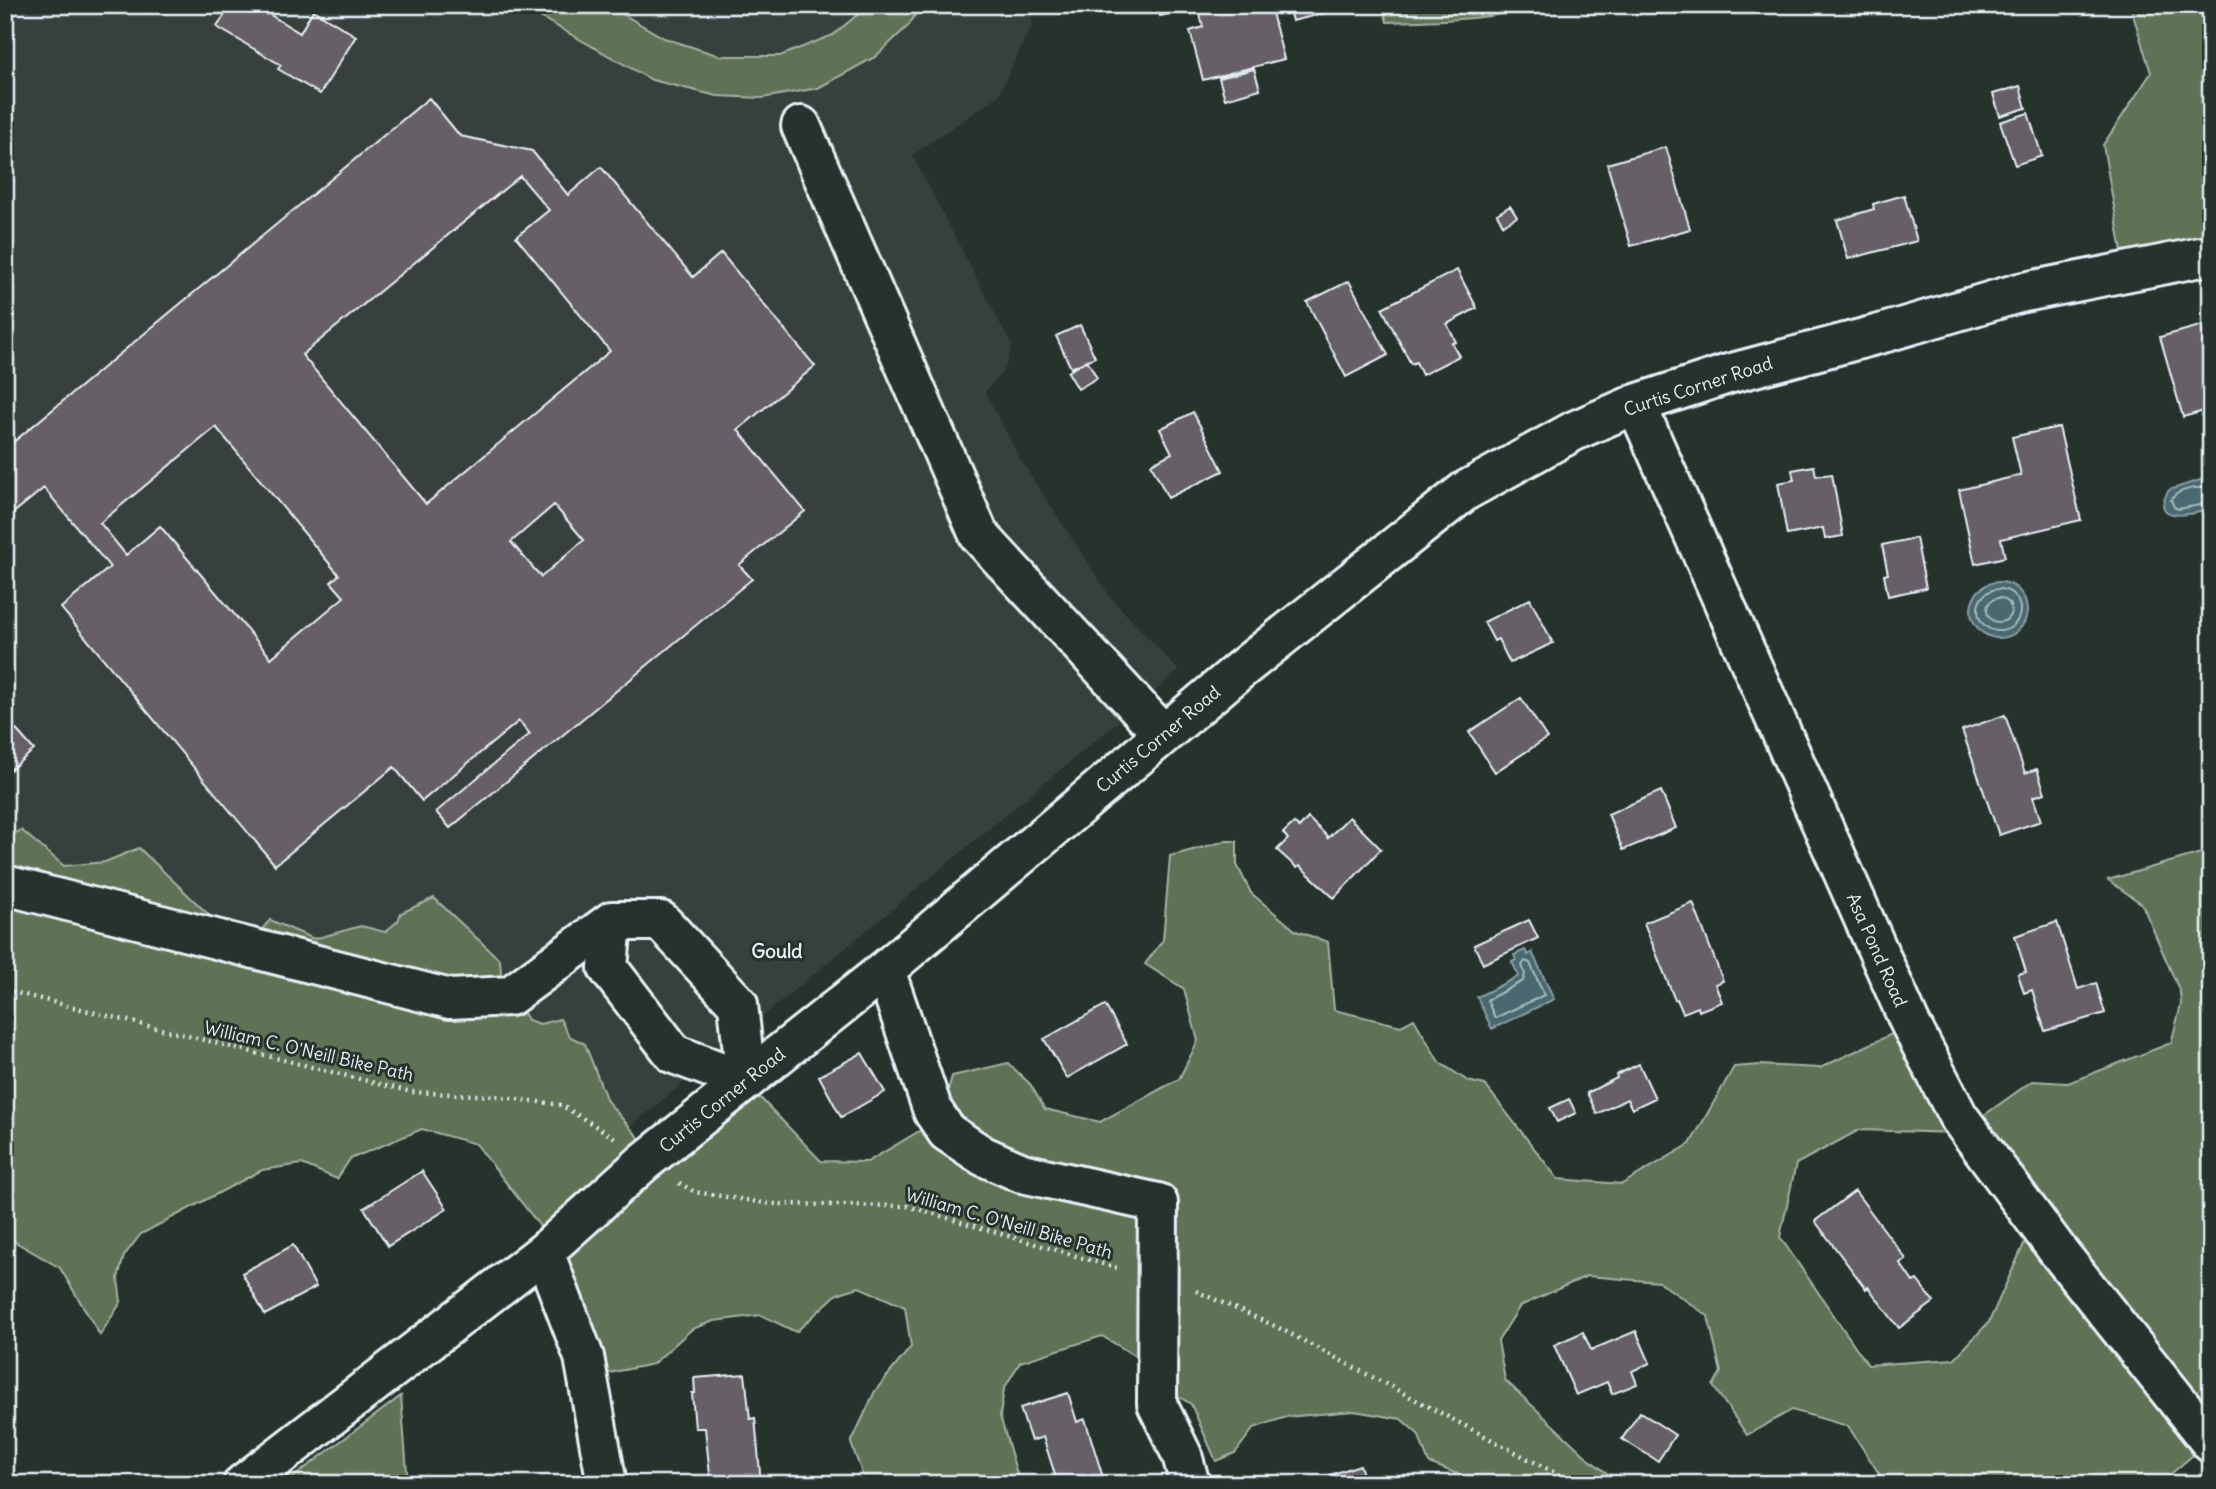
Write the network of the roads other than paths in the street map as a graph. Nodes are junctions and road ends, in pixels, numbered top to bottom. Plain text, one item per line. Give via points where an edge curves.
1 (801, 127) dead end
2 (2211, 255) edge
3 (1636, 404) junction
4 (1163, 734) junction
5 (5, 885) edge
6 (612, 921) junction
7 (886, 970) junction
8 (746, 1081) junction
9 (544, 1252) junction
10 (2211, 1443) edge
11 (243, 1484) edge
12 (607, 1484) edge
13 (1190, 1484) edge

1 - 4 street via 979,535
2 - 3 street, Curtis Corner Road via 2020,293
3 - 4 street, Curtis Corner Road via 1574,431 1465,491
3 - 10 street, Asa Pond Road via 1909,1021 1958,1116 2058,1251
4 - 7 street, Curtis Corner Road
5 - 6 street via 450,999 510,996
6 - 8 street via 608,968 674,1054
6 - 8 street via 661,921 738,1004
7 - 8 street, Curtis Corner Road
7 - 13 street via 933,1111 947,1132 983,1156 1022,1173 1158,1202 1157,1404 1182,1455
8 - 9 street, Curtis Corner Road via 644,1162
9 - 11 street, Curtis Corner Road
9 - 12 street via 584,1357

